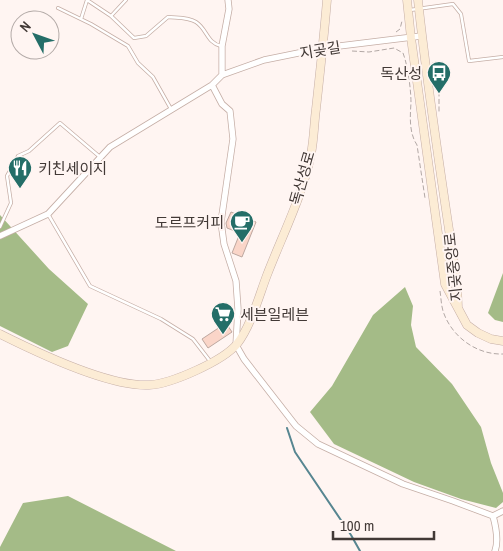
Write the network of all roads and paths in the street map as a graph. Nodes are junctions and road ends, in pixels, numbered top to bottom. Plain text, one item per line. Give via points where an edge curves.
1 (87, 0) edge
2 (126, 0) edge
3 (227, 0) edge
4 (327, 0) edge
5 (407, 0) edge
6 (418, 0) edge
7 (58, 8) dead end
8 (419, 9) junction
9 (409, 10) junction
10 (401, 14) dead end
11 (111, 16) junction
12 (81, 19) junction
13 (391, 34) dead end
14 (422, 36) junction
15 (411, 38) junction
16 (222, 46) junction
17 (323, 48) junction
18 (352, 51) dead end
19 (431, 55) dead end
20 (503, 57) edge
21 (405, 58) dead end
22 (222, 75) junction
23 (212, 85) junction
24 (172, 110) junction
25 (439, 116) dead end
26 (100, 157) junction
27 (48, 214) junction
28 (0, 227) edge
29 (0, 236) edge
30 (458, 310) junction
31 (0, 334) edge
32 (503, 341) edge
33 (236, 345) junction
34 (211, 362) junction
35 (503, 511) edge
36 (493, 516) junction
37 (495, 551) edge

1 - 11 lane
1 - 12 lane
2 - 11 lane
3 - 16 street via 229,9
4 - 17 street, 독산성로
5 - 9 street, 지곶중앙로
6 - 8 street, 지곶중앙로
7 - 12 lane
8 - 9 lane
8 - 14 street, 지곶중앙로
8 - 20 lane via 453,4 461,14 469,61
9 - 15 street, 지곶중앙로
10 - 13 path via 400,29
11 - 16 lane via 134,38 146,36 168,17 183,18 195,22 215,45
12 - 24 lane via 128,46 138,63 153,77
14 - 15 street, 지곶길
14 - 30 street, 지곶중앙로 via 457,283
15 - 17 street, 지곶길
15 - 30 street, 지곶중앙로 via 445,284
16 - 22 street
17 - 22 street, 지곶길 via 264,60
17 - 33 street, 독산성로 via 311,154 303,184 244,333
18 - 21 path via 394,48 401,50
19 - 25 path via 438,82
22 - 23 street, 지곶길
23 - 24 street, 지곶길
23 - 33 street via 222,104 230,111 233,139 221,222 224,244 236,281
24 - 26 street, 지곶길 via 110,147
26 - 27 street, 지곶길
26 - 28 lane via 60,123 18,156 7,176 11,203
27 - 29 street, 지곶길
27 - 34 lane via 90,286 161,319 193,339
30 - 32 street via 478,333
31 - 34 street, 독산성로 via 35,351 127,383 149,385 165,382
33 - 34 street, 독산성로
33 - 36 street via 296,426 318,444 403,484
35 - 36 street
36 - 37 street via 497,532

